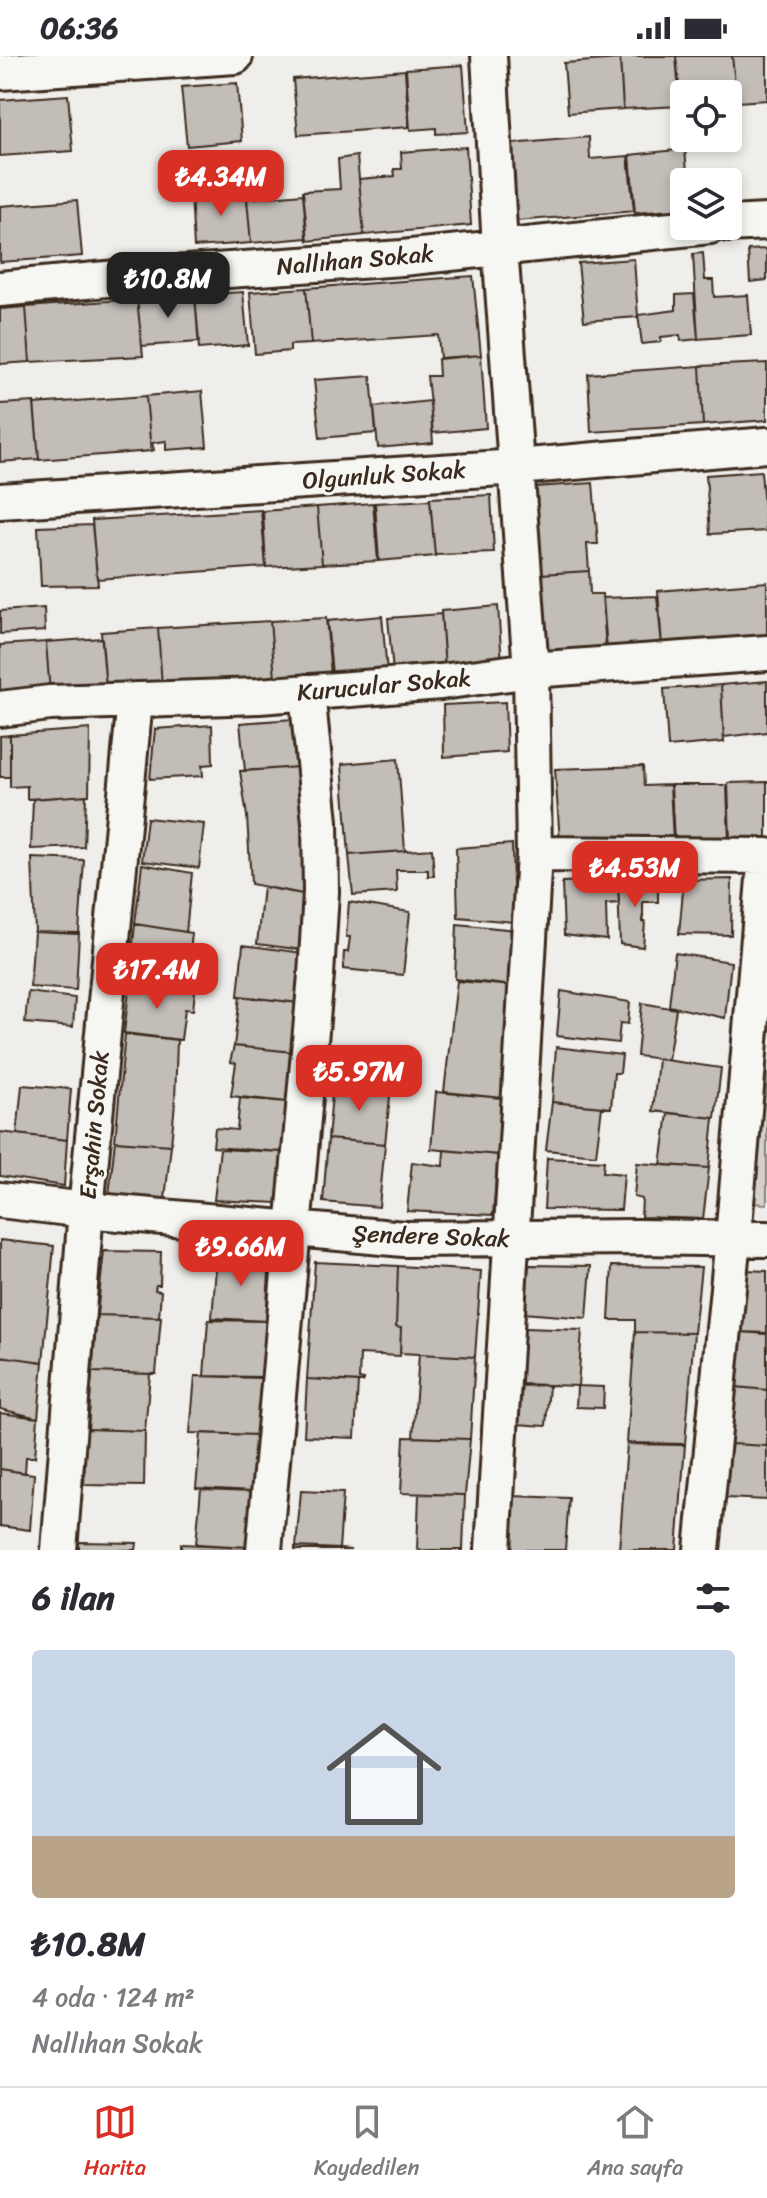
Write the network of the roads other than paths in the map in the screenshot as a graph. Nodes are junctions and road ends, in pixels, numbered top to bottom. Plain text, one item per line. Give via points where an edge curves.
1 (235, 56) edge
2 (489, 56) edge
3 (0, 72) edge
4 (767, 222) edge
5 (742, 223) edge
6 (670, 230) edge
7 (500, 247) junction
8 (0, 289) edge
9 (767, 445) edge
10 (517, 467) junction
11 (0, 501) edge
12 (767, 653) edge
13 (531, 670) junction
14 (307, 692) junction
15 (135, 700) junction
16 (0, 709) edge
17 (534, 854) junction
18 (766, 856) edge
19 (0, 1200) edge
20 (86, 1210) junction
21 (293, 1229) junction
22 (511, 1238) junction
23 (733, 1238) junction
24 (767, 1239) edge
25 (59, 1550) edge
26 (264, 1550) edge
27 (493, 1550) edge
28 (702, 1550) edge

1 - 3 street
2 - 7 street
4 - 5 street
6 - 7 street, Nallıhan Sokak
7 - 8 street, Nallıhan Sokak
7 - 10 street
9 - 10 street, Olgunluk Sokak
10 - 11 street, Olgunluk Sokak
10 - 13 street
12 - 13 street, Kurucular Sokak
13 - 14 street, Kurucular Sokak
13 - 17 street
14 - 15 street, Kurucular Sokak
14 - 21 street via 321,892
15 - 16 street, Kurucular Sokak
15 - 20 street, Erşahin Sokak
17 - 18 street
17 - 22 street
18 - 23 street
19 - 20 street, Şendere Sokak
20 - 21 street, Şendere Sokak
20 - 25 street, Erşahin Sokak
21 - 22 street, Şendere Sokak via 404,1239
21 - 26 street
22 - 23 street, Şendere Sokak
22 - 27 street
23 - 24 street, Şendere Sokak
23 - 28 street

